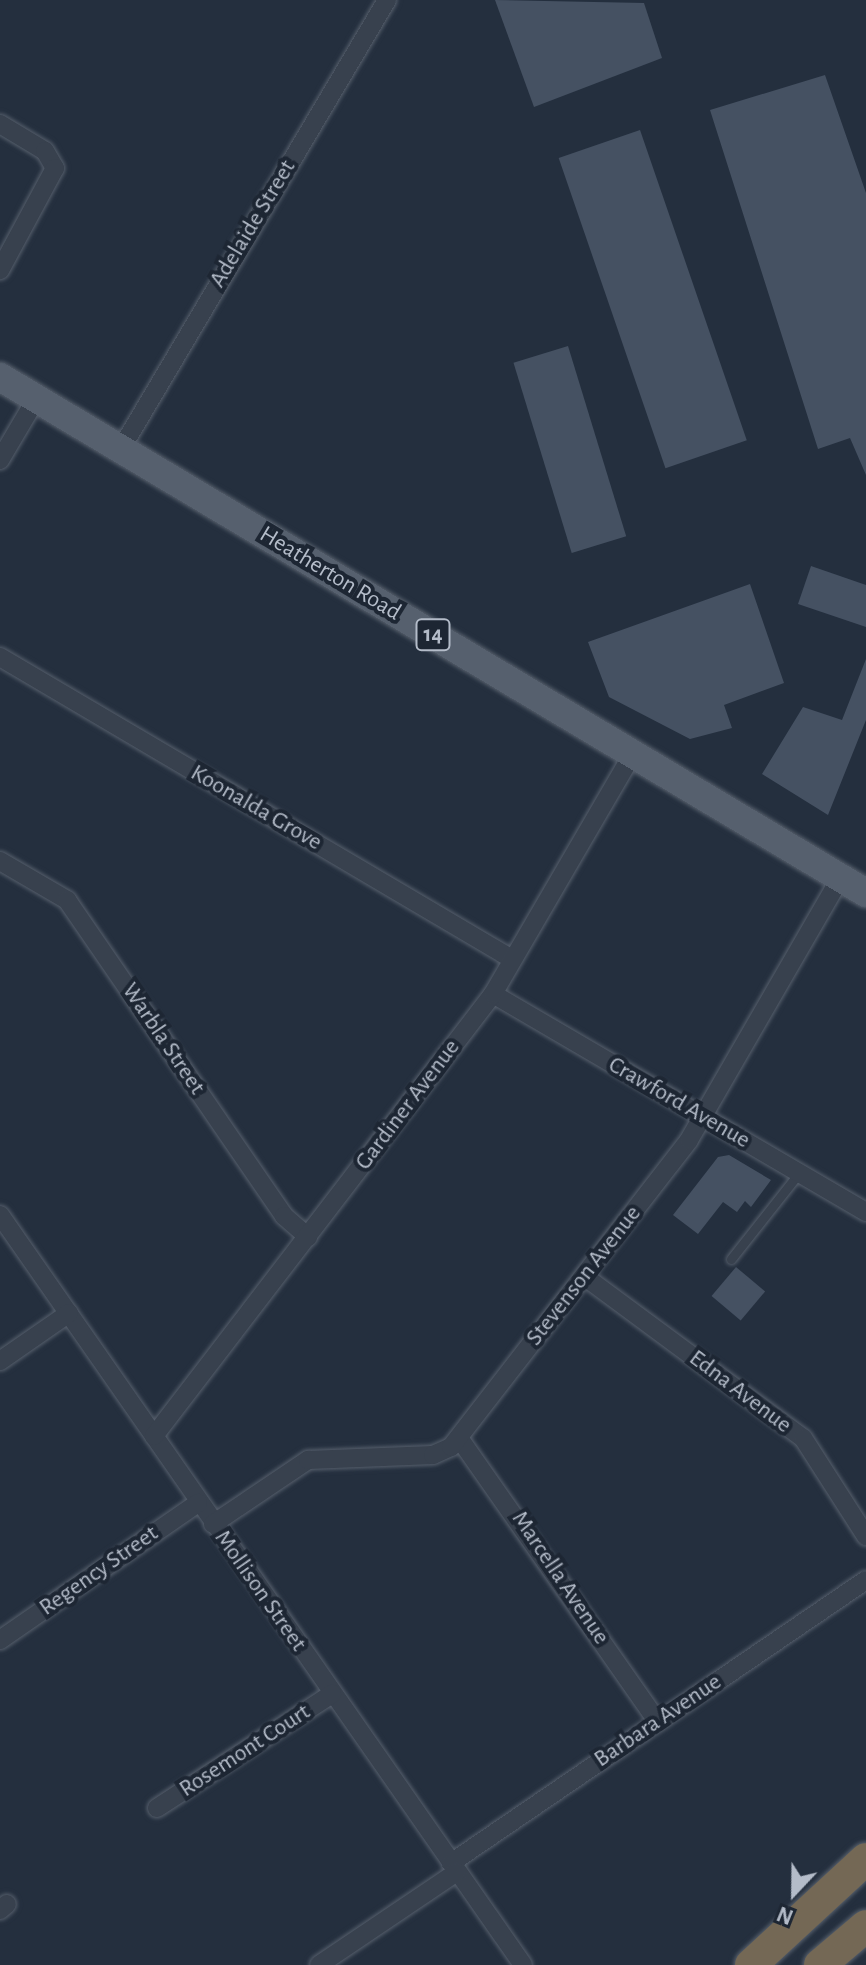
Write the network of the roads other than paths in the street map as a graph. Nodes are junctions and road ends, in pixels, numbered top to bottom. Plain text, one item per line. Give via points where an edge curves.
1 (387, 0) edge
2 (0, 124) edge
3 (0, 270) edge
4 (0, 377) edge
5 (36, 399) junction
6 (121, 449) junction
7 (0, 460) edge
8 (0, 657) edge
9 (633, 753) junction
10 (0, 861) edge
11 (841, 877) junction
12 (866, 893) edge
13 (512, 959) junction
14 (493, 994) junction
15 (703, 1116) junction
16 (799, 1173) junction
17 (866, 1212) edge
18 (0, 1215) edge
19 (308, 1237) junction
20 (731, 1259) dead end
21 (584, 1276) junction
22 (69, 1313) junction
23 (0, 1361) edge
24 (154, 1436) junction
25 (459, 1438) junction
26 (198, 1503) junction
27 (213, 1524) junction
28 (866, 1536) edge
29 (866, 1580) edge
30 (0, 1640) edge
31 (332, 1694) junction
32 (658, 1722) junction
33 (157, 1808) dead end
34 (866, 1859) edge
35 (454, 1867) junction
36 (866, 1926) edge
37 (319, 1965) edge
38 (523, 1965) edge
39 (751, 1965) edge
40 (820, 1965) edge

1 - 6 street, Adelaide Street
2 - 3 street via 45,151 55,168
4 - 5 main road, Heatherton Road / 14
5 - 6 main road, Heatherton Road / 14
5 - 7 street
6 - 9 main road, Heatherton Road / 14
8 - 13 street, Koonalda Grove
9 - 11 main road, Heatherton Road / 14
9 - 13 street, Gardiner Avenue
10 - 19 street, Warbla Street via 67,900 284,1216
11 - 12 main road, Heatherton Road / 14
11 - 15 street, Stevenson Avenue
13 - 14 street, Gardiner Avenue
14 - 15 street, Crawford Avenue
14 - 19 street, Gardiner Avenue
15 - 16 street, Crawford Avenue
15 - 21 street, Stevenson Avenue
16 - 17 street, Crawford Avenue
16 - 20 lane
18 - 22 street, Mollison Street
19 - 24 street, Gardiner Avenue
21 - 25 street, Stevenson Avenue
21 - 28 street, Edna Avenue via 803,1438
22 - 23 street
22 - 24 street, Mollison Street
24 - 26 street, Mollison Street
25 - 27 street, Stevenson Avenue via 433,1455 308,1460
25 - 32 street, Marcella Avenue
26 - 27 street, Mollison Street
26 - 30 street, Regency Street
27 - 31 street, Mollison Street
29 - 32 street, Barbara Avenue
31 - 33 street, Rosemont Court
31 - 35 street, Mollison Street
32 - 35 street, Barbara Avenue
34 - 39 highway
35 - 37 street, Barbara Avenue
35 - 38 street, Mollison Street
36 - 40 highway

